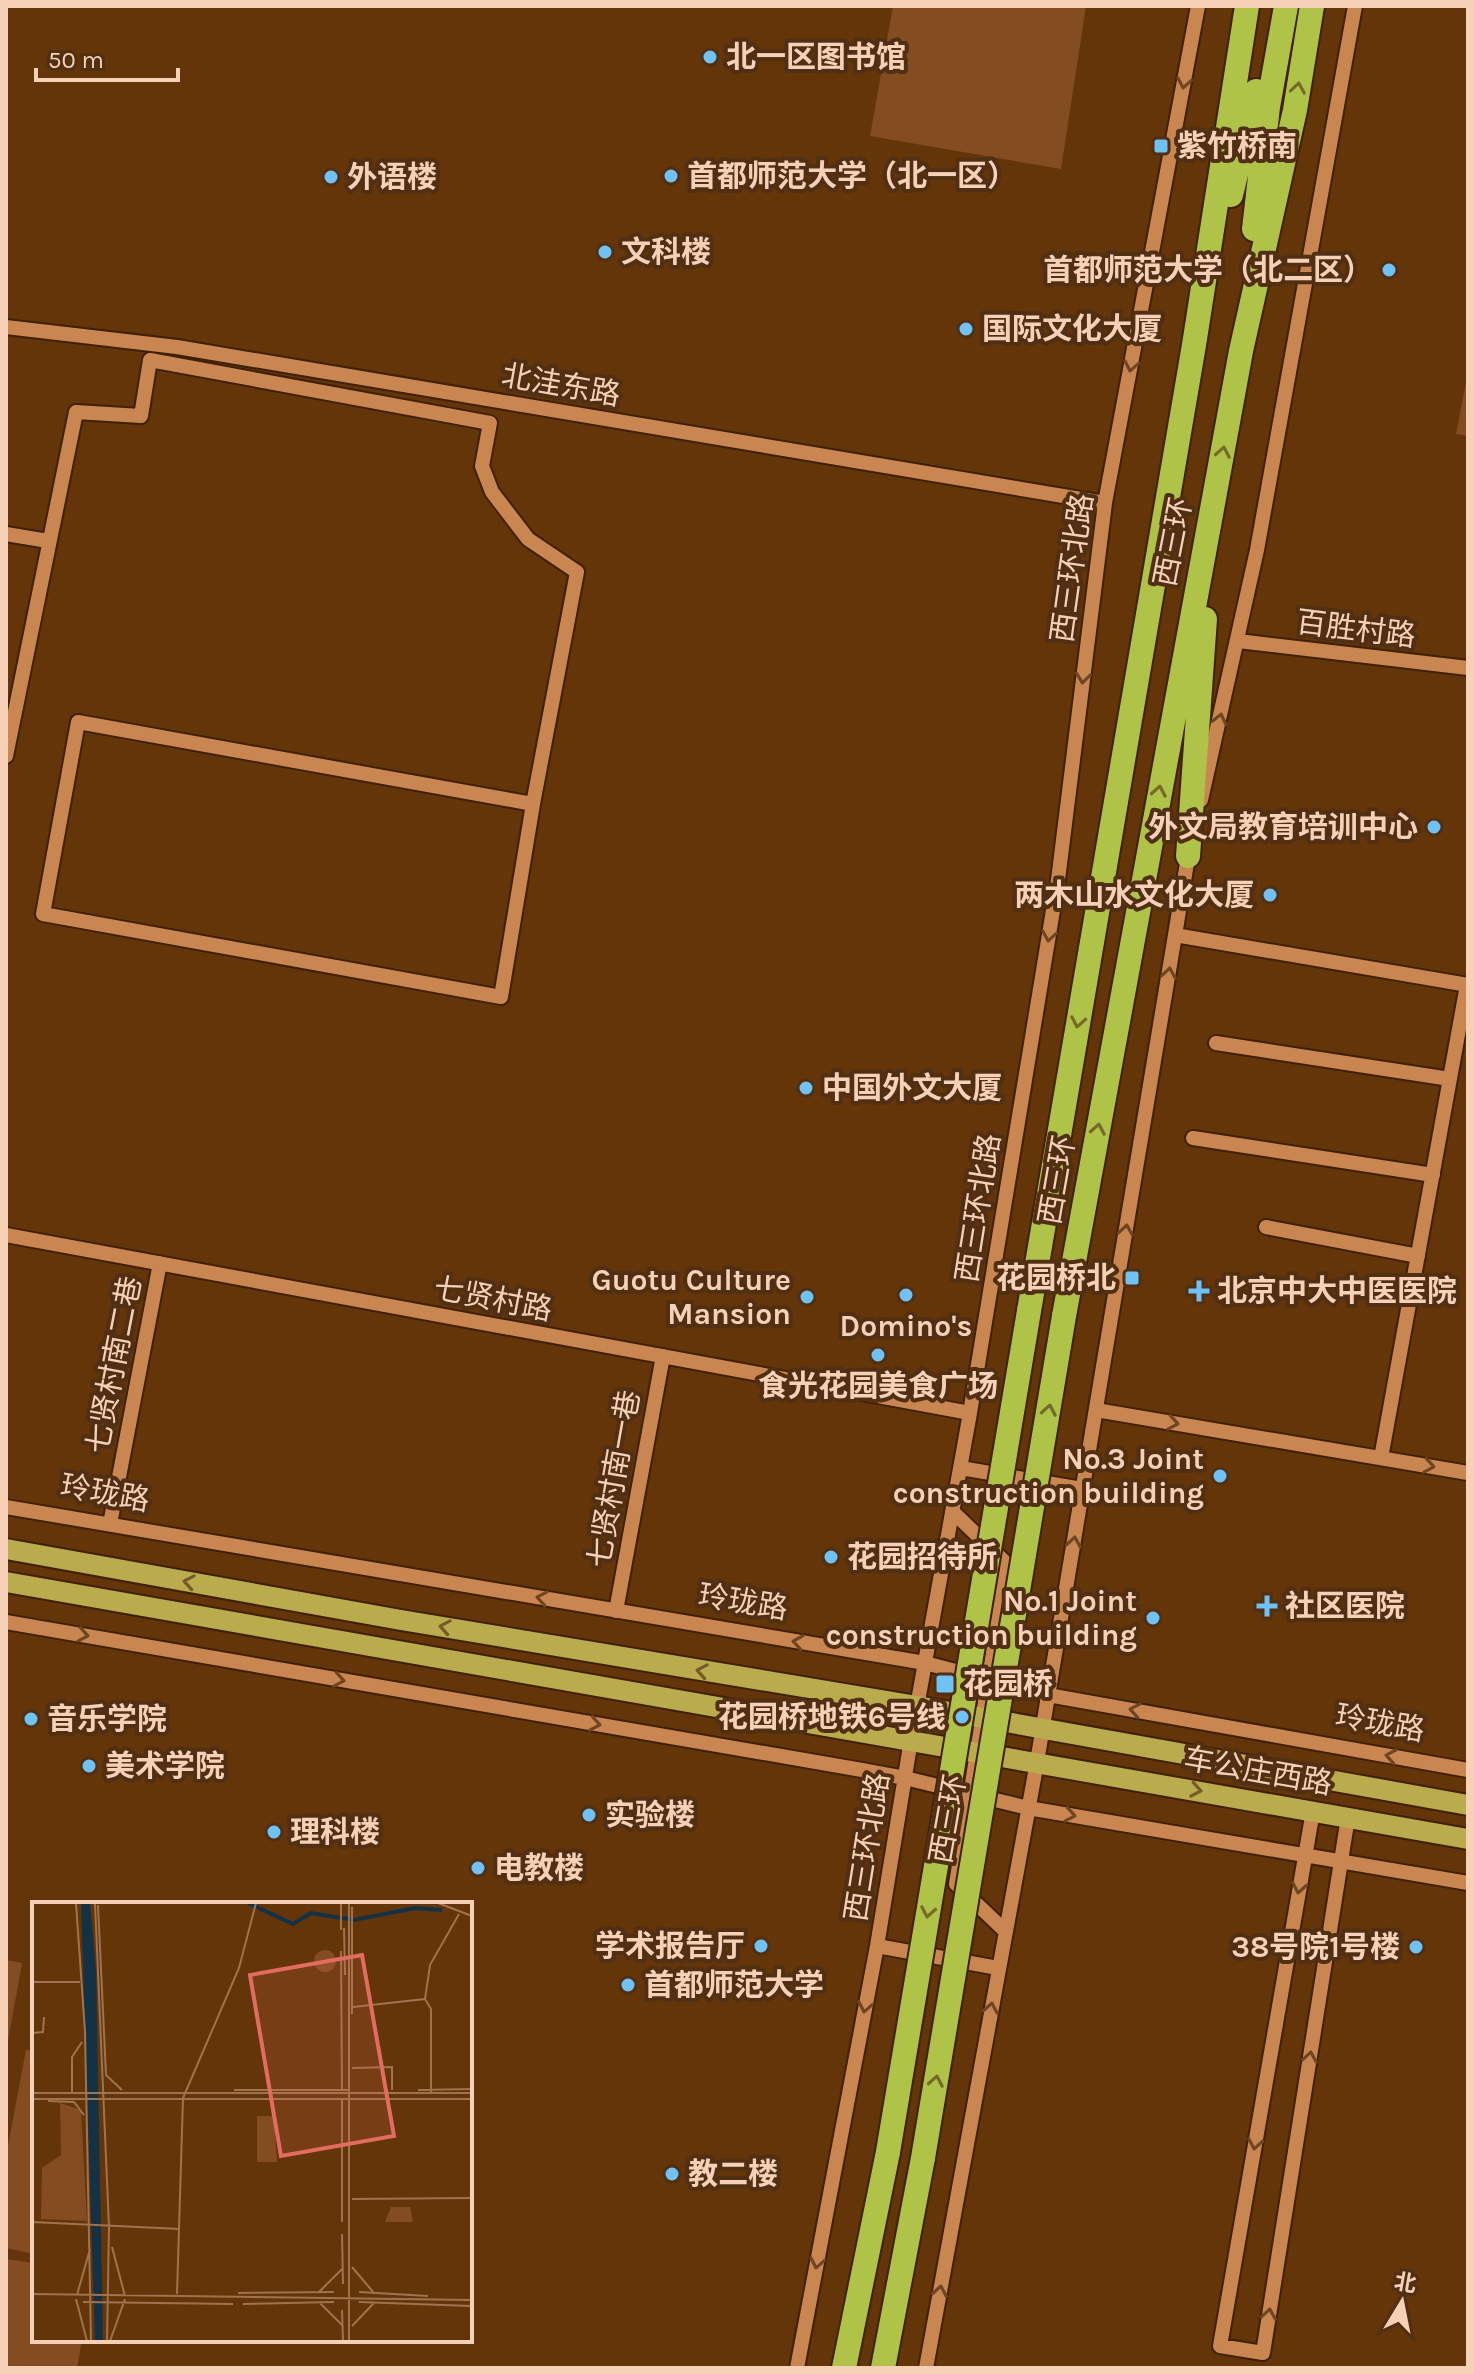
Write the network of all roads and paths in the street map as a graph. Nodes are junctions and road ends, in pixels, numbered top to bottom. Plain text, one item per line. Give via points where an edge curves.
1 (1198, 6) edge
2 (1247, 6) edge
3 (1270, 6) edge
4 (1286, 6) edge
5 (1312, 6) edge
6 (1355, 6) edge
7 (1261, 105) junction
8 (6, 327) edge
9 (1194, 345) junction
10 (1241, 351) junction
11 (1105, 503) junction
12 (1212, 507) junction
13 (6, 534) edge
14 (48, 541) junction
15 (1238, 641) junction
16 (1468, 668) edge
17 (6, 756) edge
18 (533, 804) junction
19 (1188, 856) junction
20 (1175, 935) junction
21 (1468, 985) edge
22 (1216, 1043) dead end
23 (1450, 1079) junction
24 (1193, 1138) dead end
25 (1433, 1175) junction
26 (1266, 1227) dead end
27 (6, 1235) edge
28 (1418, 1256) junction
29 (160, 1263) junction
30 (663, 1356) junction
31 (1096, 1410) junction
32 (970, 1413) junction
33 (1381, 1458) junction
34 (961, 1468) junction
35 (1468, 1473) edge
36 (1082, 1489) junction
37 (6, 1507) edge
38 (952, 1511) junction
39 (110, 1524) junction
40 (6, 1549) edge
41 (6, 1582) edge
42 (616, 1611) junction
43 (6, 1622) edge
44 (925, 1663) junction
45 (989, 1679) junction
46 (1048, 1695) junction
47 (917, 1706) junction
48 (982, 1718) junction
49 (1042, 1729) junction
50 (911, 1740) junction
51 (977, 1751) junction
52 (1037, 1762) junction
53 (1468, 1770) edge
54 (903, 1785) junction
55 (969, 1800) junction
56 (1468, 1805) edge
57 (1028, 1808) junction
58 (1313, 1811) junction
59 (1348, 1817) junction
60 (1468, 1839) edge
61 (1305, 1855) junction
62 (1341, 1862) junction
63 (1468, 1883) edge
64 (1005, 1931) junction
65 (877, 1946) junction
66 (998, 1968) junction
67 (797, 2368) edge
68 (844, 2368) edge
69 (883, 2368) edge
70 (926, 2368) edge

1 -> 11 street, 西三环北路
2 - 9 highway, 西三环
3 - 7 highway
4 - 7 highway
10 -> 5 highway, 西三环 via 1295,110
6 - 15 street
7 - 9 highway
7 - 10 highway
8 - 11 street, 北洼东路 via 177,347
9 -> 68 highway, 西三环, bridge via 888,2152
12 -> 10 highway, 西三环
11 -> 32 street, 西三环北路 via 1058,880
12 - 19 highway
69 -> 12 highway, 西三环, bridge via 1064,1316
13 - 14 street
14 - 17 street
14 - 18 street via 76,412 141,416 150,360 490,423 482,466 492,492 528,539 577,572
15 - 16 street, 百胜村路
19 -> 15 street
18 - 18 street via 501,997 43,914 78,722
19 - 20 street
20 - 21 street
31 -> 20 street
21 - 23 street
22 - 23 street
23 - 25 street
24 - 25 street
25 - 28 street
26 - 28 street
27 - 29 street, 七贤村路
28 - 33 street
29 - 30 street, 七贤村路
29 - 39 street, 七贤村南二巷
30 - 32 street, 七贤村路
30 - 42 street, 七贤村南一巷
31 -> 33 street
31 - 36 street
32 - 34 street, 西三环北路
33 -> 35 street
34 - 36 street
34 - 38 street, 西三环北路
46 -> 36 street
37 - 39 street, 玲珑路
38 - 44 street, 西三环北路
38 - 45 street via 1007,1564
42 -> 39 street, 玲珑路
47 -> 40 main road
41 - 50 main road
44 -> 42 street, 玲珑路
43 -> 54 street
44 - 45 street, 玲珑路
44 - 47 street, 西三环北路
45 - 46 street, 玲珑路
45 - 48 street
46 - 49 street
53 -> 46 street, 玲珑路
47 - 48 main road, 车公庄西路
47 - 50 street, 西三环北路
48 - 49 main road, 车公庄西路
48 - 51 street
49 - 52 street
49 - 56 main road, 车公庄西路
50 - 51 main road, 车公庄西路
50 - 54 street, 西三环北路
51 - 52 main road, 车公庄西路
51 - 55 street
52 - 57 street
52 -> 58 main road, 车公庄西路
54 - 55 street
54 - 65 street, 西三环北路
55 - 57 street
55 - 64 street via 956,1884
57 -> 61 street
57 - 64 street
58 - 59 main road, 车公庄西路
58 - 61 street
59 - 60 main road, 车公庄西路
59 - 62 street
61 - 62 street
61 -> 62 street via 1220,2346 1263,2353
62 - 63 street
64 - 66 street
65 - 66 street
65 -> 67 street, 西三环北路
70 -> 66 street

